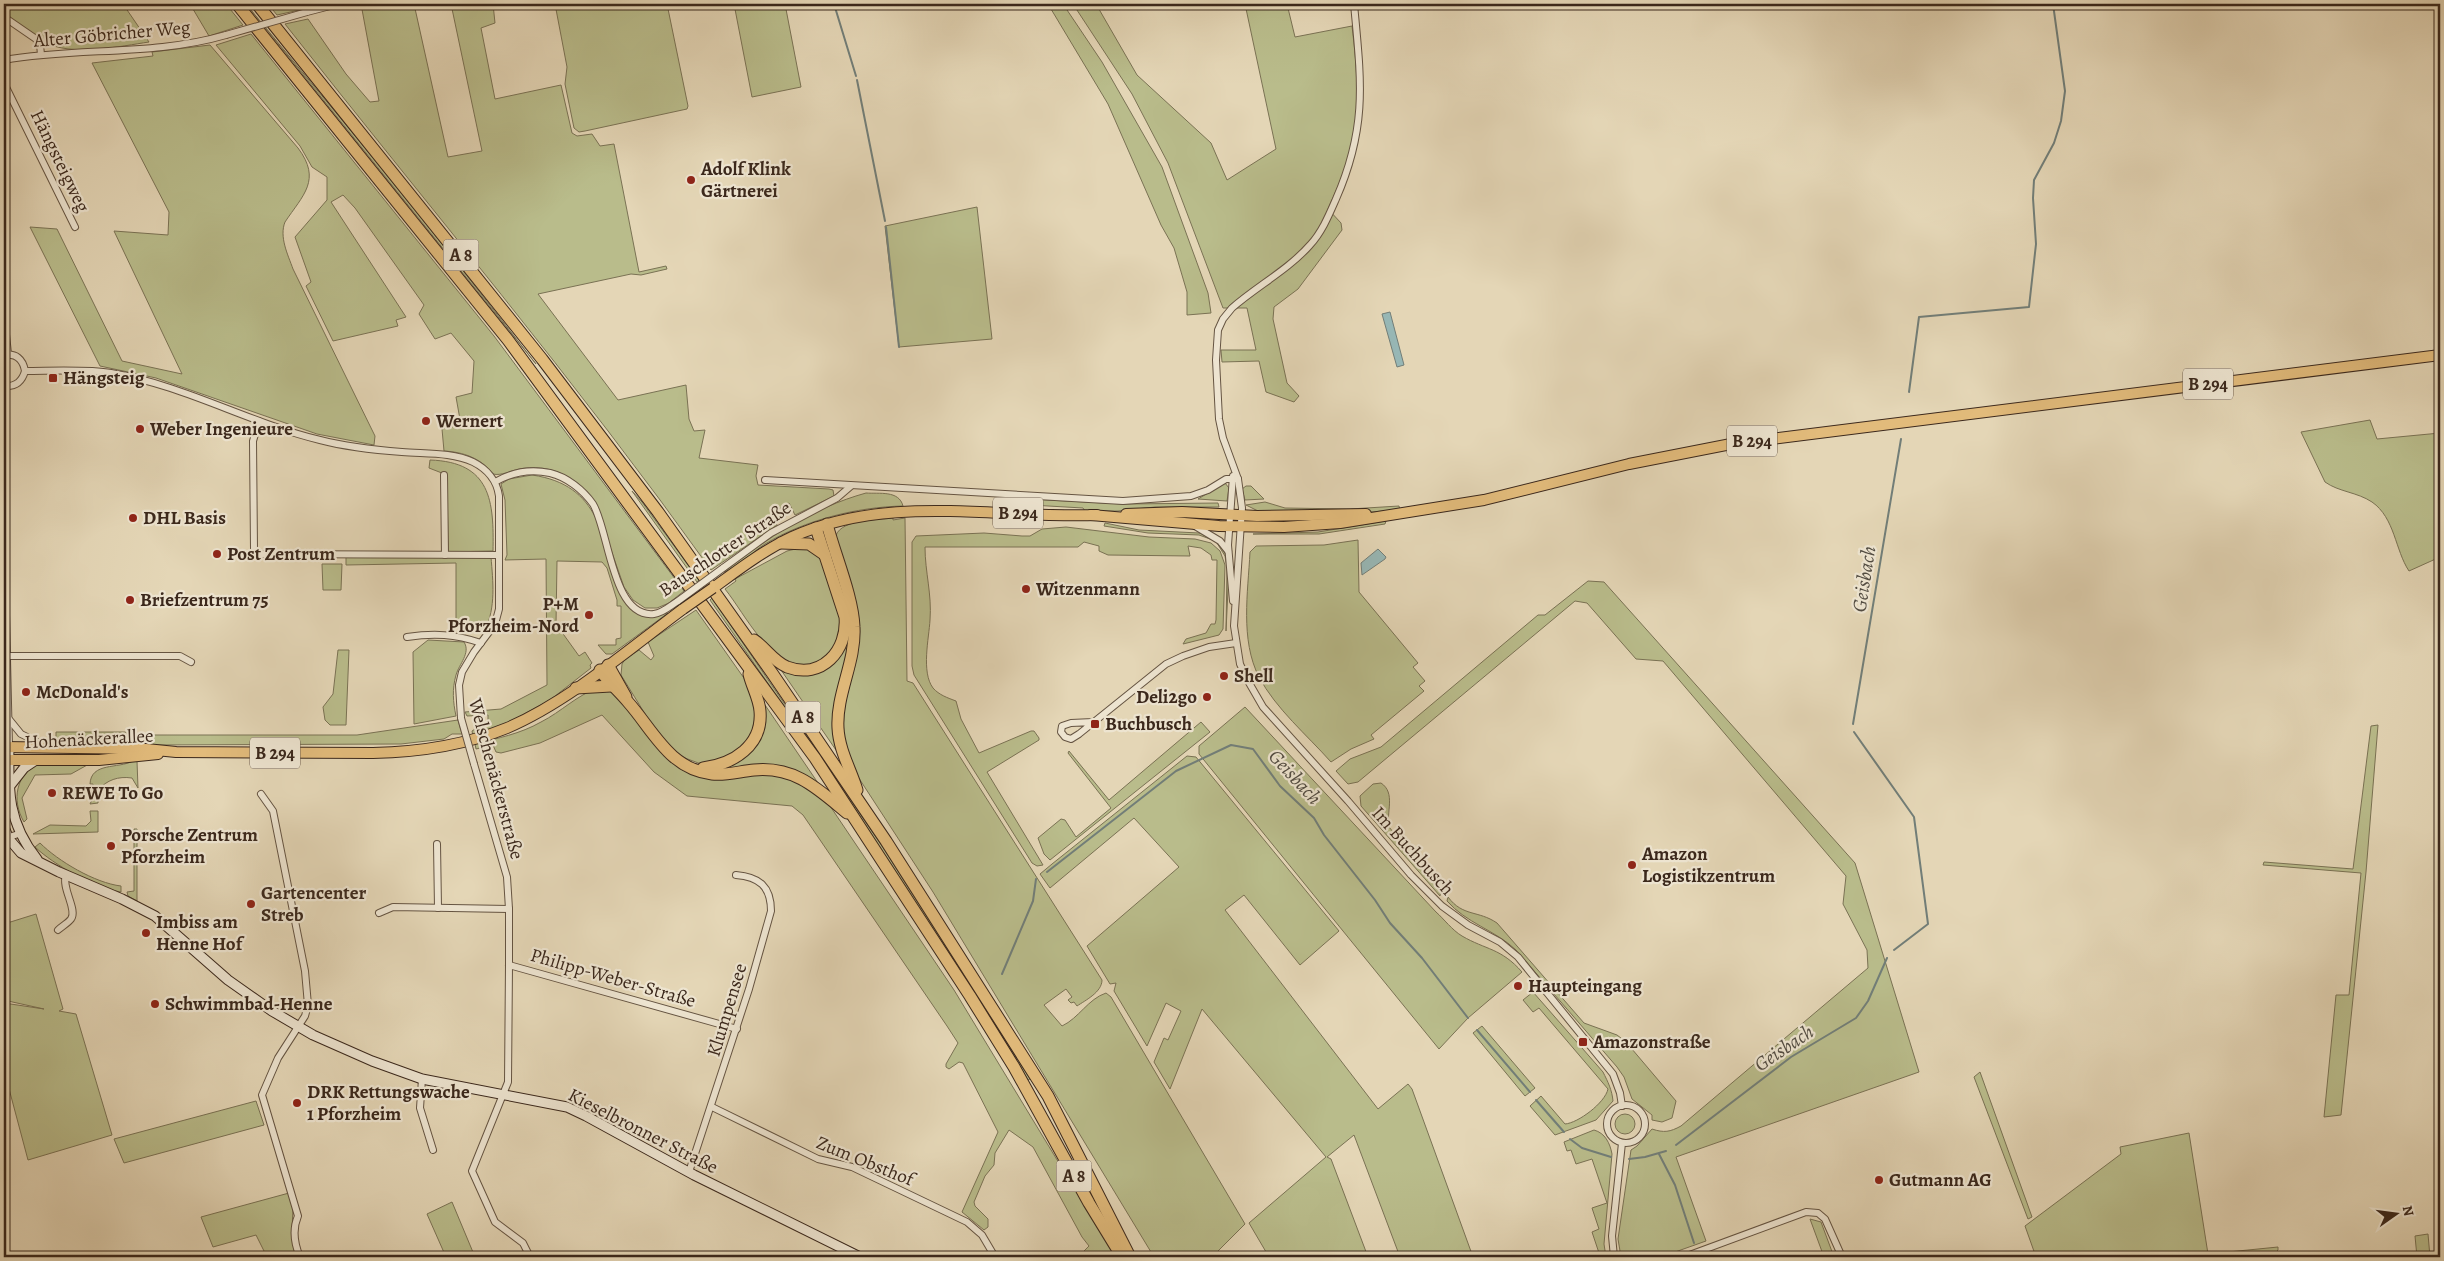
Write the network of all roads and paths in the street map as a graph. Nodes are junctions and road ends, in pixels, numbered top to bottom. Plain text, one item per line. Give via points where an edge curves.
1 (237, 4) edge
2 (257, 4) edge
3 (338, 4) edge
4 (1354, 4) edge
5 (4, 17) edge
6 (40, 55) junction
7 (4, 60) edge
8 (4, 82) edge
9 (75, 227) dead end
10 (4, 315) edge
11 (6, 354) edge
12 (2440, 355) edge
13 (25, 371) junction
14 (5, 386) edge
15 (4, 407) edge
16 (259, 421) junction
17 (444, 476) dead end
18 (1236, 478) junction
19 (765, 480) dead end
20 (495, 482) junction
21 (851, 486) junction
22 (1091, 515) junction
23 (1237, 515) junction
24 (1385, 516) junction
25 (1192, 524) junction
26 (821, 526) junction
27 (1236, 526) junction
28 (781, 543) junction
29 (1229, 552) junction
30 (445, 555) junction
31 (500, 555) junction
32 (824, 555) junction
33 (680, 605) junction
34 (4, 606) edge
35 (1235, 606) junction
36 (745, 633) junction
37 (407, 637) dead end
38 (481, 643) junction
39 (1236, 643) junction
40 (6, 656) edge
41 (191, 662) dead end
42 (748, 667) junction
43 (604, 668) junction
44 (611, 686) junction
45 (576, 688) junction
46 (628, 701) junction
47 (8, 718) junction
48 (1093, 722) dead end
49 (6, 747) edge
50 (52, 748) junction
51 (176, 752) junction
52 (6, 760) edge
53 (36, 760) junction
54 (695, 769) junction
55 (8, 787) junction
56 (260, 794) dead end
57 (860, 801) junction
58 (858, 821) junction
59 (4, 827) edge
60 (21, 833) junction
61 (6, 840) edge
62 (437, 844) dead end
63 (37, 860) junction
64 (66, 875) junction
65 (736, 875) dead end
66 (438, 908) junction
67 (509, 909) junction
68 (379, 913) dead end
69 (58, 930) dead end
70 (509, 965) junction
71 (298, 1027) junction
72 (737, 1028) junction
73 (422, 1079) junction
74 (503, 1095) junction
75 (1622, 1106) junction
76 (712, 1107) junction
77 (1622, 1143) junction
78 (433, 1150) dead end
79 (689, 1172) junction
80 (300, 1257) edge
81 (517, 1257) edge
82 (860, 1257) edge
83 (995, 1257) edge
84 (1122, 1257) edge
85 (1130, 1257) edge
86 (1614, 1257) edge
87 (1684, 1257) edge
88 (1842, 1257) edge

1 - 42 highway, A 8 via 508,340
2 - 36 highway, A 8 via 531,345
3 - 6 street, Alter Göbricher Weg, bridge via 184,44
4 - 18 street via 1361,108 1352,159 1341,188 1329,216 1310,245 1232,308 1217,334 1219,419
5 - 6 street via 36,39 40,44
6 - 7 street, Alter Göbricher Weg
8 - 9 street, Hängsteigweg
10 - 11 street
11 - 13 street via 21,360
12 - 24 main road, B 294 via 1731,444 1643,461 1484,500
13 - 14 street via 19,383
13 - 16 street via 110,372 168,388
14 - 15 street
16 - 20 street via 358,448 460,458 479,465
16 - 30 street via 253,441 256,554
17 - 30 street
18 - 21 street, Bauschlotter Straße via 1226,478 1191,496 1123,501
18 - 23 street
18 - 23 street
19 - 21 street, Bauschlotter Straße
20 - 31 street, Welschenäckerstraße via 499,496
20 - 33 street, Bauschlotter Straße via 513,474 534,471 554,474 571,482 594,507 628,603 640,611 654,614
21 - 33 street, Bauschlotter Straße, bridge via 837,498 771,533
22 - 23 main road, B 294 via 1160,512
22 - 25 main road, B 294
22 - 26 main road, B 294 via 915,510 857,517
23 - 24 main road, B 294
23 - 27 street
23 - 27 street
24 - 27 main road, B 294 via 1314,526
25 - 27 main road, B 294
25 - 29 street via 1220,541
26 - 28 main road, B 294
26 - 32 highway
26 - 57 highway via 854,623 838,728 842,751
27 - 29 street, Im Buchbusch
27 - 35 street, Im Buchbusch
28 - 32 highway via 809,544
28 - 33 main road, B 294, bridge
29 - 35 street, Im Buchbusch
30 - 31 street
31 - 38 street, Welschenäckerstraße via 499,609 495,624
32 - 36 highway via 846,624 841,646 829,660 810,668 787,667
33 - 43 main road, Hohenäckerallee / B 294
34 - 40 street
35 - 39 street, Im Buchbusch
36 - 57 highway, A 8
37 - 38 street via 430,633 457,635
38 - 67 street, Welschenäckerstraße, bridge via 465,665 458,694 461,718 507,877
39 - 48 street via 1209,647 1166,664
39 - 75 street, Im Buchbusch via 1248,682 1263,707 1430,895 1468,925 1500,942 1518,957 1613,1074
40 - 41 street via 180,656
40 - 47 street
42 - 54 highway via 760,710 754,738 744,752 730,762
42 - 58 highway, A 8
43 - 44 highway
43 - 45 main road, Hohenäckerallee / B 294
43 - 46 highway via 621,685
44 - 45 highway
44 - 46 highway
45 - 51 main road, Hohenäckerallee / B 294 via 508,728 472,741 426,750 373,753
46 - 54 highway via 664,749
47 - 49 street
47 - 50 street via 21,734
49 - 50 main road, Hohenäckerallee / B 294
49 - 52 street
50 - 51 main road, Hohenäckerallee / B 294
51 - 53 main road, Hohenäckerallee / B 294 via 98,760
52 - 53 main road, Hohenäckerallee / B 294
52 - 55 street
53 - 55 street
54 - 58 highway via 712,774 762,769 791,773 815,785
55 - 60 street via 11,809
56 - 71 street via 273,811 305,970 308,1005
57 - 85 highway, A 8 via 1048,1096
58 - 84 highway, A 8 via 1009,1059
59 - 61 street
60 - 61 street
60 - 63 street
61 - 63 street, Kieselbronner Straße via 21,853
62 - 66 street
63 - 64 street, Kieselbronner Straße
64 - 69 street via 63,882 73,914 71,920
64 - 71 street, Kieselbronner Straße via 154,916 228,980
65 - 72 street, Klumpensee via 765,885 771,900 771,911
66 - 67 street
66 - 68 street via 393,907
67 - 70 street, Welschenäckerstraße
70 - 72 street, Philipp-Weber-Straße
70 - 74 street, Welschenäckerstraße via 508,1082
71 - 73 street, Kieselbronner Straße via 371,1061
71 - 80 street via 278,1058 262,1095 298,1216 294,1224 294,1238
72 - 76 street, Klumpensee
73 - 74 street, Kieselbronner Straße
73 - 78 street via 420,1108
74 - 79 street, Kieselbronner Straße via 566,1107
74 - 81 street, Welschenäckerstraße via 472,1171 496,1222 523,1243 528,1253
75 - 77 street via 1609,1116 1607,1127 1612,1137
75 - 77 street via 1638,1110 1644,1125 1637,1139
76 - 79 street, Klumpensee
76 - 83 street, Zum Obsthof via 818,1159 852,1167 967,1222 982,1235
77 - 86 street via 1612,1236
79 - 82 street, Kieselbronner Straße
87 - 88 street via 1806,1212 1818,1213 1825,1219

